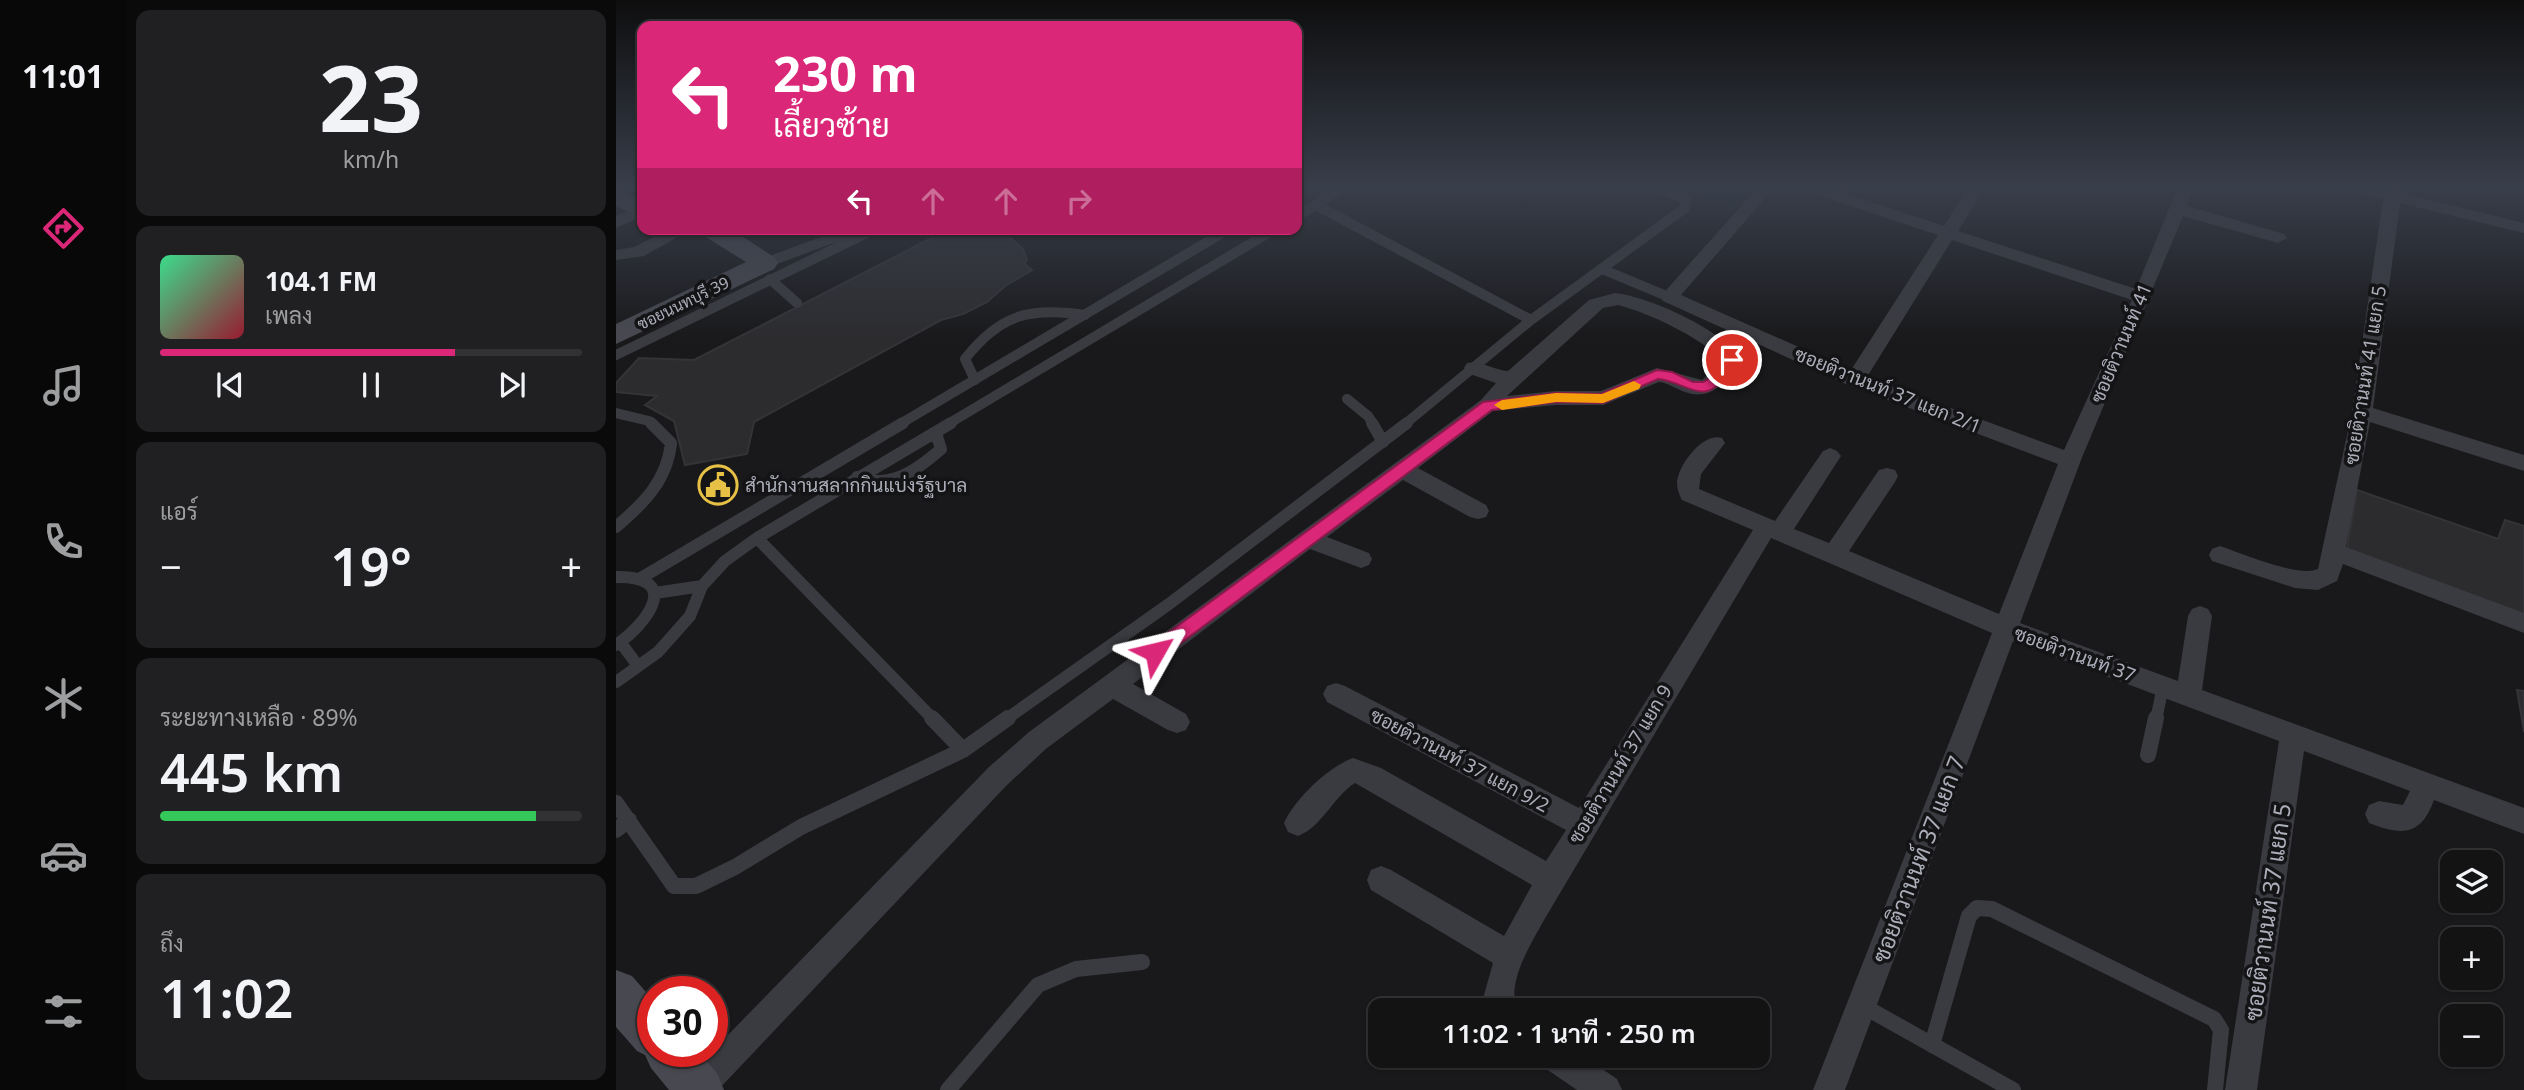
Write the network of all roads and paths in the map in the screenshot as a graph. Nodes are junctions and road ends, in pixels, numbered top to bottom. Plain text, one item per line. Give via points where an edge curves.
1 (666, 238) edge
2 (731, 238) edge
3 (837, 238) edge
4 (851, 238) edge
5 (1214, 238) edge
6 (1260, 238) edge
7 (1377, 238) edge
8 (1644, 238) edge
9 (1722, 238) edge
10 (1945, 238) edge
11 (1962, 238) edge
12 (2165, 238) edge
13 (2386, 238) edge
14 (616, 256) edge
15 (1602, 269) junction
16 (767, 271) junction
17 (1669, 297) junction
18 (2141, 298) junction
19 (797, 303) dead end
20 (1085, 315) junction
21 (1531, 320) junction
22 (616, 335) edge
23 (616, 355) edge
24 (1474, 368) junction
25 (1511, 378) junction
26 (975, 380) junction
27 (1855, 380) junction
28 (1346, 399) dead end
29 (1488, 405) junction
30 (2362, 412) junction
31 (616, 413) edge
32 (936, 433) junction
33 (1383, 442) junction
34 (1715, 443) dead end
35 (1830, 456) dead end
36 (2070, 460) junction
37 (2524, 463) edge
38 (1401, 469) junction
39 (1887, 476) dead end
40 (857, 477) junction
41 (1478, 511) dead end
42 (616, 527) edge
43 (1774, 529) junction
44 (757, 538) junction
45 (1307, 539) junction
46 (2335, 552) junction
47 (1834, 555) junction
48 (2220, 555) dead end
49 (1361, 559) dead end
50 (616, 577) edge
51 (641, 578) junction
52 (702, 586) junction
53 (655, 593) junction
54 (2200, 616) dead end
55 (2524, 623) edge
56 (2006, 628) junction
57 (618, 644) edge
58 (638, 666) junction
59 (616, 682) edge
60 (1112, 685) junction
61 (2163, 686) junction
62 (1336, 694) dead end
63 (2189, 696) junction
64 (1177, 722) dead end
65 (2293, 734) junction
66 (963, 750) junction
67 (2148, 755) dead end
68 (2426, 784) junction
69 (616, 803) edge
70 (2379, 814) dead end
71 (2524, 821) edge
72 (1298, 823) dead end
73 (622, 825) edge
74 (1584, 825) junction
75 (1381, 880) dead end
76 (1551, 880) junction
77 (1510, 957) junction
78 (1142, 962) dead end
79 (616, 992) edge
80 (1498, 998) edge
81 (1863, 1006) junction
82 (637, 1016) edge
83 (1932, 1045) junction
84 (680, 1067) edge
85 (1573, 1068) edge
86 (698, 1089) edge
87 (948, 1090) edge
88 (1606, 1090) edge
89 (1829, 1090) edge
90 (2013, 1090) edge
91 (2215, 1090) edge
92 (2241, 1090) edge

1 - 14 street via 638,252
2 - 16 street
3 - 16 lane
4 - 16 lane
5 - 20 lane
6 - 32 lane
7 - 21 lane
8 - 15 lane
9 - 17 street
10 - 27 street
11 - 18 street
12 - 18 street, ซอยติวานนท์ 41
13 - 30 street, ซอยติวานนท์ 41 แยก 5
15 - 17 lane
15 - 21 lane
16 - 19 lane
16 - 22 street, ซอยนนทบุรี 39
16 - 23 lane
17 - 27 street, ซอยติวานนท์ 37 แยก 2/1
18 - 36 street, ซอยติวานนท์ 41
20 - 26 lane
20 - 26 lane via 1055,309 1011,317 977,341 965,359
21 - 24 lane
24 - 25 street
24 - 33 lane
25 - 29 street
25 - 29 street via 1596,304 1608,299 1678,324 1724,349 1732,360 1706,387 1691,387 1657,375 1603,398
26 - 51 lane
27 - 36 street, ซอยติวานนท์ 37 แยก 2/1
28 - 33 lane via 1368,416
29 - 38 street
30 - 37 street
30 - 46 street, ซอยติวานนท์ 41 แยก 5
31 - 42 lane via 649,421 671,443 667,472
32 - 40 lane
32 - 40 lane via 942,449 899,478 867,483
33 - 66 lane via 1169,604
34 - 43 street, ซอยติวานนท์ 37 via 1686,479 1690,494
35 - 43 street, ซอยติวานนท์ 37 แยก 9
36 - 56 street, ซอยติวานนท์ 41
38 - 41 street
38 - 45 street
39 - 47 street
40 - 44 lane
43 - 47 street, ซอยติวานนท์ 37
43 - 74 street, ซอยติวานนท์ 37 แยก 9 via 1702,626
44 - 52 lane via 725,561
44 - 66 lane
45 - 49 street
45 - 60 street
46 - 48 street, ซอยติวานนท์ 41 แยก 5 via 2329,574 2318,581 2295,579
46 - 55 street
47 - 56 street, ซอยติวานนท์ 37
50 - 51 lane
51 - 53 lane
52 - 53 lane
52 - 58 lane via 690,616 658,652
53 - 57 lane via 648,618
54 - 63 street
56 - 61 street, ซอยติวานนท์ 37
56 - 81 street, ซอยติวานนท์ 37 แยก 7
57 - 58 lane
58 - 59 lane
60 - 64 street
60 - 86 street via 998,776
61 - 63 street, ซอยติวานนท์ 37
61 - 67 lane
62 - 74 street, ซอยติวานนท์ 37 แยก 9/2
63 - 65 street, ซอยติวานนท์ 37
65 - 68 street, ซอยติวานนท์ 37
65 - 92 street, ซอยติวานนท์ 37 แยก 5
66 - 73 lane via 801,827 696,886 674,886
68 - 70 street via 2410,818 2401,821
68 - 71 street, ซอยติวานนท์ 37
69 - 73 lane
72 - 76 street via 1337,780 1353,770
74 - 76 street, ซอยติวานนท์ 37 แยก 9
75 - 77 street
76 - 77 street, ซอยติวานนท์ 37 แยก 9
77 - 80 street, ซอยติวานนท์ 37 แยก 9
78 - 87 lane via 1077,967 1038,985
79 - 82 street
81 - 83 lane
81 - 89 street, ซอยติวานนท์ 37 แยก 7
83 - 90 lane
83 - 91 lane via 1969,916 1977,908 1992,909 2214,1019 2221,1030
84 - 86 street
85 - 88 street

